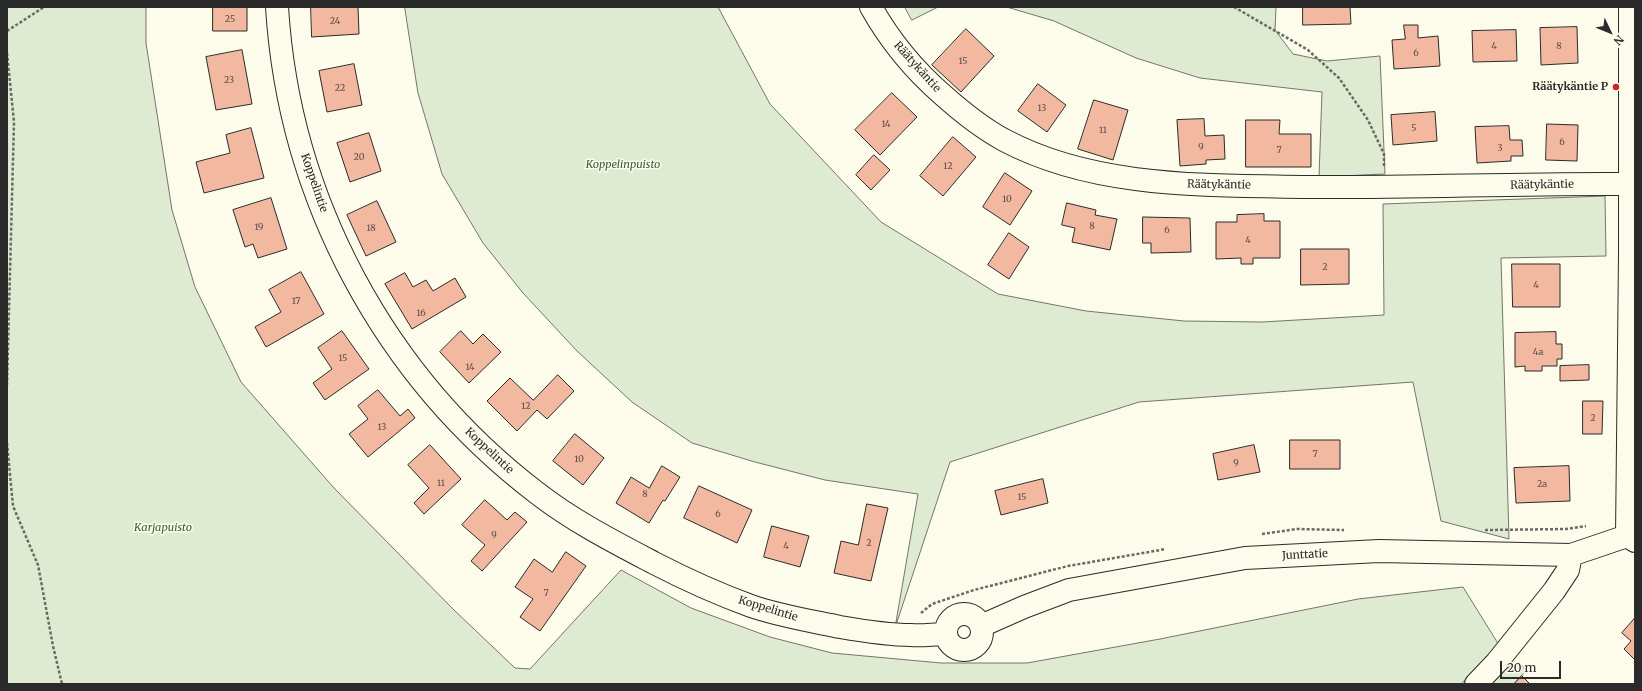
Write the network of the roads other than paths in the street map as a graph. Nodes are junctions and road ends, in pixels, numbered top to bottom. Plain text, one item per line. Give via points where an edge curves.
1 (277, 7) edge
2 (871, 7) edge
3 (1630, 7) edge
4 (1630, 184) junction
5 (1632, 255) edge
6 (1631, 538) edge
7 (1571, 555) junction
8 (981, 626) joint
9 (1476, 684) edge

1 - 8 street, Koppelintie via 285,77 294,119 316,195 340,253 373,313 398,350 463,428 500,463 538,494 593,530 682,578 752,606 790,617 867,631 910,635 946,634 946,628 952,618 963,614 974,617
2 - 4 street, Räätykäntie via 903,55 956,107 1004,140 1040,156 1069,165 1143,180 1190,185 1385,187
3 - 4 street
4 - 5 street
5 - 6 street
6 - 7 street, Junttatie
7 - 8 street, Junttatie via 1379,551 1245,558 1069,590
7 - 9 street via 1568,570 1554,591

